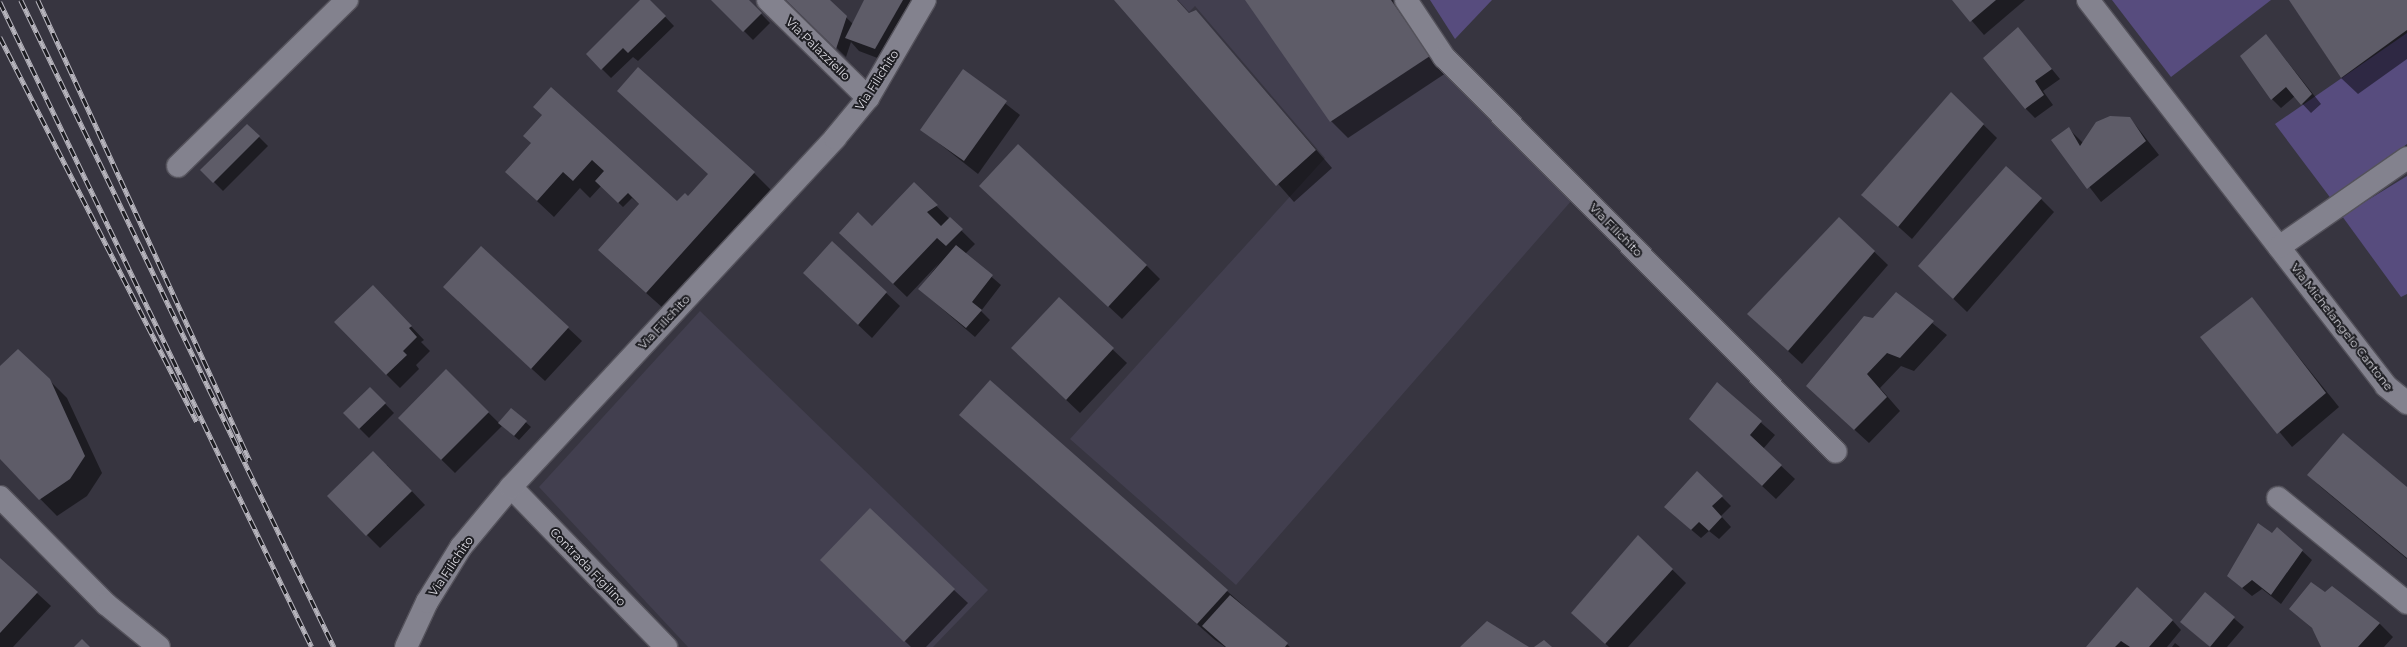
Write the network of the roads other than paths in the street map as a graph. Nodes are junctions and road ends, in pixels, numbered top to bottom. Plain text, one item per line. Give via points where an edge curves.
1 (348, 0) edge
2 (768, 0) edge
3 (925, 0) edge
4 (1406, 0) edge
5 (2088, 0) edge
6 (868, 98) junction
7 (2407, 158) edge
8 (178, 166) dead end
9 (2279, 247) junction
10 (2407, 403) edge
11 (1836, 452) dead end
12 (511, 487) junction
13 (0, 496) edge
14 (2278, 498) dead end
15 (2407, 603) edge
16 (159, 647) edge
17 (406, 647) edge
18 (666, 647) edge

1 - 8 street
2 - 6 street, Via Palazziello
3 - 6 street, Via Filichito
4 - 11 street, Via Filichito via 1444,57
5 - 9 street, Via Michelangelo Cantone
6 - 12 street, Via Filichito
7 - 9 street
9 - 10 street, Via Michelangelo Cantone via 2386,386
12 - 17 street, Via Filichito via 461,547 427,602
12 - 18 street, Contrada Figilino
13 - 16 street via 106,604
14 - 15 street

